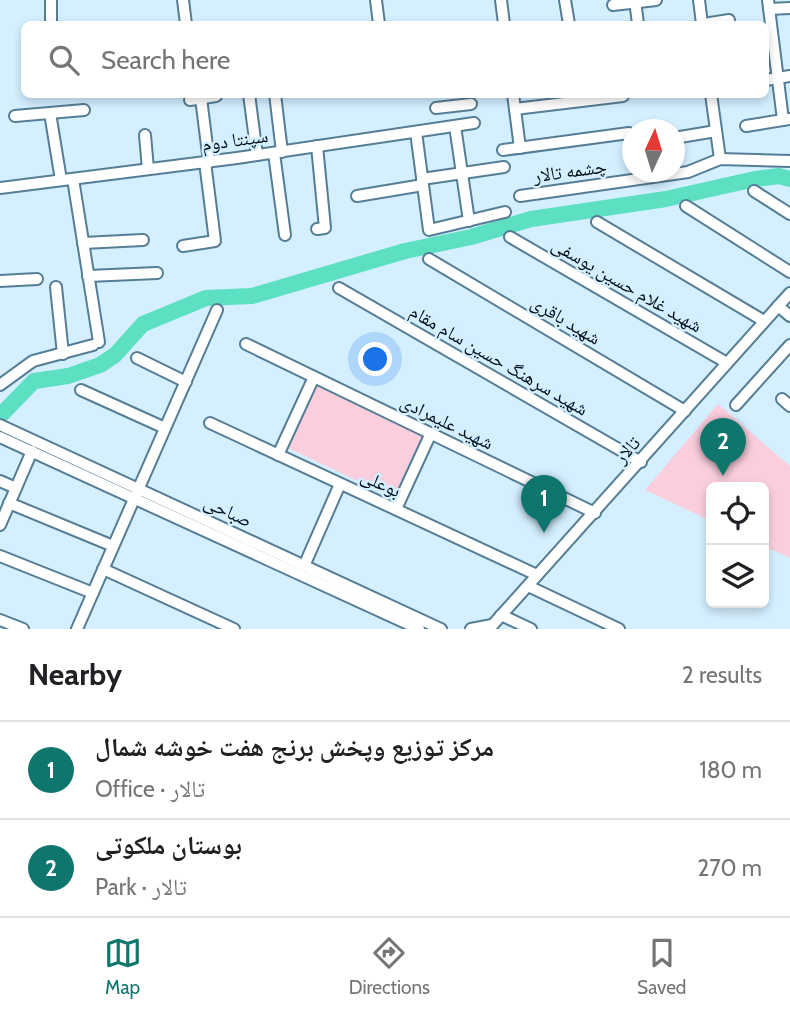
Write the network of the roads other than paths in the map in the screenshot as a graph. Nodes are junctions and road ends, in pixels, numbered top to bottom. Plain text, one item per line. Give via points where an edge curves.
1 (51, 0) edge
2 (183, 0) edge
3 (376, 0) edge
4 (501, 0) edge
5 (565, 0) edge
6 (656, 0) edge
7 (699, 0) edge
8 (635, 1) edge
9 (614, 5) dead end
10 (790, 8) edge
11 (769, 10) edge
12 (729, 20) dead end
13 (51, 21) edge
14 (186, 21) edge
15 (379, 21) edge
16 (504, 21) edge
17 (568, 21) edge
18 (638, 21) edge
19 (702, 21) edge
20 (722, 21) edge
21 (790, 76) edge
22 (778, 77) junction
23 (769, 78) edge
24 (202, 98) edge
25 (250, 98) edge
26 (275, 98) edge
27 (514, 98) edge
28 (606, 98) edge
29 (712, 98) edge
30 (471, 104) dead end
31 (456, 106) junction
32 (436, 108) dead end
33 (515, 109) junction
34 (84, 110) dead end
35 (50, 113) junction
36 (15, 116) dead end
37 (786, 119) edge
38 (474, 123) dead end
39 (457, 125) junction
40 (746, 125) dead end
41 (716, 131) junction
42 (416, 132) junction
43 (622, 134) edge
44 (145, 135) dead end
45 (685, 136) edge
46 (317, 146) junction
47 (520, 148) junction
48 (503, 150) dead end
49 (278, 152) junction
50 (257, 155) junction
51 (720, 159) junction
52 (790, 161) edge
53 (207, 162) junction
54 (504, 167) dead end
55 (148, 169) junction
56 (462, 174) junction
57 (67, 180) junction
58 (422, 182) junction
59 (0, 188) edge
60 (754, 191) dead end
61 (520, 195) dead end
62 (357, 196) dead end
63 (686, 206) dead end
64 (505, 212) dead end
65 (790, 215) edge
66 (469, 221) junction
67 (597, 222) dead end
68 (317, 229) dead end
69 (285, 235) dead end
70 (510, 237) dead end
71 (143, 240) dead end
72 (83, 243) junction
73 (183, 246) dead end
74 (429, 258) dead end
75 (790, 272) edge
76 (157, 273) dead end
77 (88, 276) junction
78 (37, 279) dead end
79 (0, 281) edge
80 (56, 287) dead end
81 (339, 288) dead end
82 (790, 292) edge
83 (778, 306) junction
84 (217, 310) dead end
85 (790, 316) edge
86 (764, 321) junction
87 (246, 344) dead end
88 (790, 345) edge
89 (63, 354) junction
90 (137, 358) dead end
91 (727, 363) junction
92 (314, 377) junction
93 (186, 382) junction
94 (0, 385) edge
95 (81, 390) dead end
96 (736, 405) dead end
97 (685, 411) junction
98 (210, 423) dead end
99 (0, 425) edge
100 (165, 428) junction
101 (431, 433) junction
102 (0, 437) edge
103 (32, 451) junction
104 (278, 455) junction
105 (641, 462) junction
106 (0, 481) edge
107 (340, 484) junction
108 (16, 488) junction
109 (136, 493) junction
110 (9, 503) junction
111 (396, 509) junction
112 (595, 513) junction
113 (0, 525) edge
114 (113, 546) junction
115 (0, 556) edge
116 (304, 566) junction
117 (103, 569) junction
118 (537, 575) junction
119 (528, 586) junction
120 (93, 593) junction
121 (501, 615) junction
122 (0, 620) edge
123 (491, 627) edge
124 (23, 629) edge
125 (77, 629) edge
126 (234, 629) edge
127 (419, 629) edge
128 (441, 629) edge
129 (471, 629) edge
130 (531, 629) edge
131 (619, 629) edge

1 - 13 street
2 - 14 street
3 - 15 street
4 - 16 street
5 - 17 street
6 - 8 street
7 - 19 street
8 - 9 street
8 - 18 street
10 - 11 street
11 - 22 street
12 - 20 street
21 - 22 street
22 - 23 street
22 - 37 street
24 - 53 street via 195,99
25 - 50 street
26 - 49 street
27 - 33 street
28 - 33 street
29 - 41 street
30 - 31 street
31 - 32 street
31 - 39 street
33 - 47 street
34 - 35 street
35 - 36 street
35 - 57 street
37 - 40 street
38 - 39 street, سپنتا دوم
39 - 42 street, سپنتا دوم
39 - 56 street
41 - 45 street
41 - 51 street
42 - 46 street, سپنتا دوم
42 - 58 street
43 - 47 street
44 - 55 street
46 - 49 street, سپنتا دوم
46 - 68 street via 325,228
47 - 48 street
49 - 50 street, سپنتا دوم
49 - 69 street
50 - 53 street, سپنتا دوم
51 - 52 street, چشمه تالار
51 - 61 street, چشمه تالار via 688,172
53 - 55 street, سپنتا دوم
53 - 73 street via 215,241
54 - 56 street
55 - 57 street, سپنتا دوم
56 - 58 street
56 - 66 street
57 - 59 street, سپنتا دوم
57 - 72 street
58 - 62 street
58 - 66 street via 429,230
60 - 65 street
63 - 75 street
64 - 66 street
67 - 86 street
70 - 91 street, شهید غلام حسین یوسفی
71 - 72 street
72 - 77 street
74 - 97 street, شهید باقری
76 - 77 street
77 - 89 street via 96,344
78 - 79 street
80 - 89 street
81 - 105 street, شهید سرهنگ حسین سام مقام
82 - 83 street, تالار
83 - 85 street
83 - 86 street, تالار
84 - 93 street
86 - 91 street, تالار
87 - 92 street, شهید علیمرادی
88 - 96 street
89 - 94 street via 33,361
90 - 93 street
91 - 97 street, تالار
92 - 101 street, شهید علیمرادی
92 - 104 street
93 - 100 street
95 - 100 street
97 - 105 street, تالار
98 - 104 street, بوعلی
99 - 109 street, صباحی
100 - 109 street
101 - 111 street
101 - 112 street, شهید علیمرادی
102 - 103 street, صباحی
103 - 108 street
103 - 109 street, صباحی
104 - 107 street, بوعلی
105 - 112 street, تالار
106 - 108 street
107 - 111 street, بوعلی
107 - 116 street
108 - 110 street
109 - 114 street
109 - 116 street, صباحی
109 - 127 street, صباحی
110 - 113 street
110 - 114 street
111 - 118 street, بوعلی
112 - 118 street, تالار
114 - 117 street
115 - 120 street
116 - 128 street, صباحی
117 - 120 street
117 - 126 street
118 - 119 street, تالار
119 - 121 street, تالار
119 - 131 street
120 - 125 street
121 - 123 street, تالار
121 - 130 street
122 - 124 street
123 - 129 street

